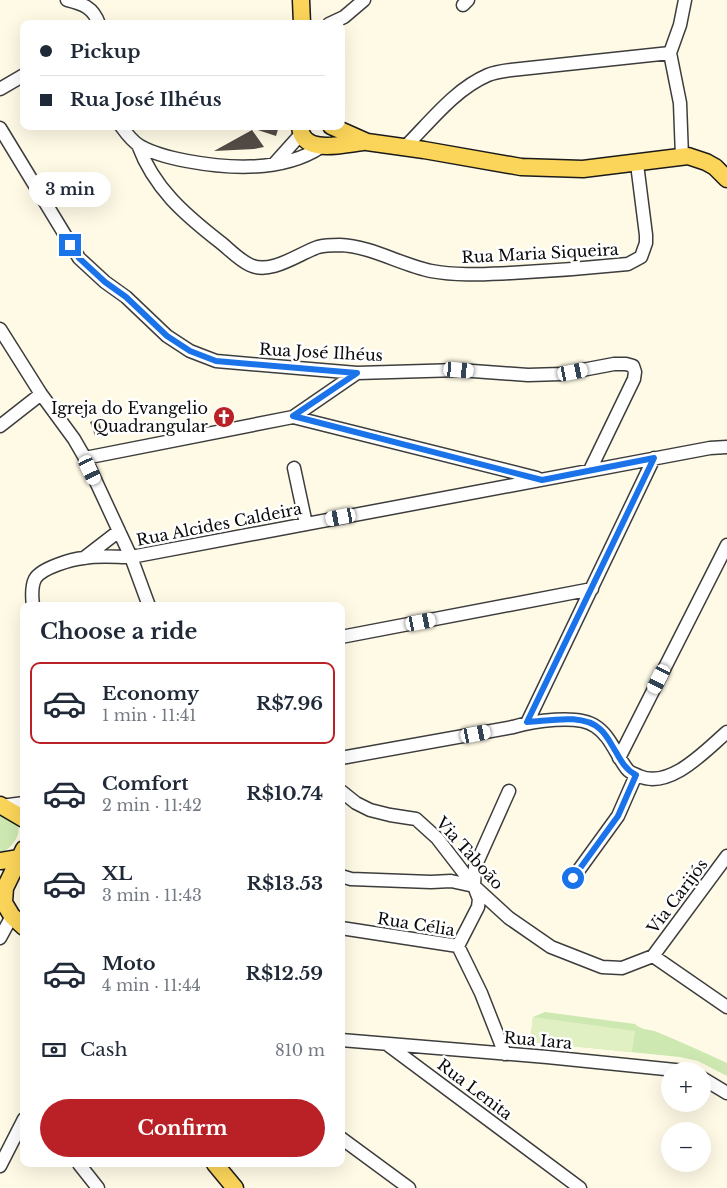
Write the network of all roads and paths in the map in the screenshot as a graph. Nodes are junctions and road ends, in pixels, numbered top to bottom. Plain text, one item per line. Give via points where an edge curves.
1 (67, 0) edge
2 (302, 0) edge
3 (364, 0) edge
4 (685, 0) edge
5 (97, 20) edge
6 (302, 20) edge
7 (338, 20) edge
8 (670, 53) junction
9 (20, 78) edge
10 (0, 89) edge
11 (0, 128) edge
12 (125, 130) edge
13 (301, 130) edge
14 (302, 130) edge
15 (330, 130) edge
16 (340, 130) edge
17 (368, 142) junction
18 (138, 145) junction
19 (321, 147) junction
20 (405, 147) junction
21 (682, 157) junction
22 (275, 163) junction
23 (637, 164) junction
24 (727, 178) edge
25 (0, 329) edge
26 (357, 373) junction
27 (41, 394) junction
28 (293, 416) junction
29 (0, 426) edge
30 (727, 447) edge
31 (85, 458) junction
32 (654, 458) junction
33 (484, 465) junction
34 (294, 468) dead end
35 (590, 470) junction
36 (542, 480) junction
37 (484, 490) junction
38 (306, 524) junction
39 (119, 531) junction
40 (727, 545) edge
41 (131, 557) junction
42 (84, 558) junction
43 (592, 589) junction
44 (33, 602) edge
45 (148, 602) edge
46 (345, 636) edge
47 (527, 722) junction
48 (727, 732) edge
49 (345, 757) edge
50 (619, 758) junction
51 (636, 775) junction
52 (509, 791) dead end
53 (345, 794) edge
54 (20, 804) edge
55 (0, 806) edge
56 (20, 817) edge
57 (20, 854) edge
58 (20, 856) edge
59 (727, 856) edge
60 (0, 860) edge
61 (345, 877) edge
62 (573, 878) dead end
63 (474, 886) junction
64 (5, 904) edge
65 (20, 923) edge
66 (345, 929) edge
67 (0, 938) edge
68 (458, 946) junction
69 (653, 956) junction
70 (727, 1007) edge
71 (345, 1040) edge
72 (388, 1045) junction
73 (505, 1054) junction
74 (661, 1069) edge
75 (711, 1083) edge
76 (727, 1093) edge
77 (20, 1127) edge
78 (345, 1141) edge
79 (0, 1166) edge
80 (81, 1167) edge
81 (218, 1167) edge
82 (98, 1188) edge
83 (235, 1188) edge
84 (409, 1188) edge
85 (580, 1188) edge

1 - 5 street via 92,10
2 - 6 main road
3 - 7 street
4 - 8 street
8 - 20 street via 490,74 456,96
8 - 21 street via 680,103
9 - 10 street
11 - 26 street, Rua José Ilhéus via 79,258 167,336 190,351 216,361
12 - 18 street
13 - 22 street
14 - 19 main road via 309,143
15 - 19 main road
16 - 17 main road
17 - 19 main road
17 - 20 main road
18 - 22 street via 156,154 207,164 243,167
18 - 23 street, Rua Maria Siqueira via 150,172 176,205 249,265 260,268 331,245 360,248 431,271 456,274 628,264 640,257 646,243
19 - 22 street via 306,155
20 - 23 main road via 548,169
21 - 23 main road
21 - 24 main road via 706,162
25 - 27 street
26 - 28 street
26 - 35 street, Rua José Ilhéus via 459,370 528,375 561,374 614,364 633,366 636,372 634,379
27 - 29 street
27 - 31 street
28 - 31 street
28 - 33 street
30 - 32 street, Rua Alcides Caldeira
31 - 39 street
32 - 35 street, Rua Alcides Caldeira
32 - 43 street
33 - 36 street
33 - 37 street via 491,473 489,486
34 - 38 street
35 - 36 street, Rua Alcides Caldeira
36 - 37 street, Rua Alcides Caldeira
37 - 38 street, Rua Alcides Caldeira
38 - 41 street, Rua Alcides Caldeira
39 - 41 street
39 - 42 street
40 - 50 street
41 - 42 street, Rua Alcides Caldeira
41 - 45 street
42 - 44 street via 41,572 32,588
43 - 46 street
43 - 47 street
47 - 49 street
47 - 50 street via 586,721 605,735
48 - 51 street via 672,775 659,779
50 - 51 street via 628,772
51 - 62 street via 618,816
52 - 63 street via 475,867
53 - 63 street, Via Taboão via 370,810 416,819 438,838
54 - 55 street
55 - 56 main road
57 - 60 main road
58 - 64 main road via 5,888
59 - 69 street, Via Carijós
61 - 63 street via 451,881
63 - 68 street via 478,907
63 - 69 street, Via Taboão via 509,918 551,947 594,964 622,968
64 - 65 main road
64 - 67 street
66 - 68 street, Rua Célia
68 - 73 street, Rua Célia
69 - 70 street
71 - 72 street
72 - 73 street, Rua Iara
72 - 85 street, Rua Lenita
73 - 74 street, Rua Iara
75 - 76 street
77 - 79 street
78 - 84 street
80 - 82 street
81 - 83 main road

